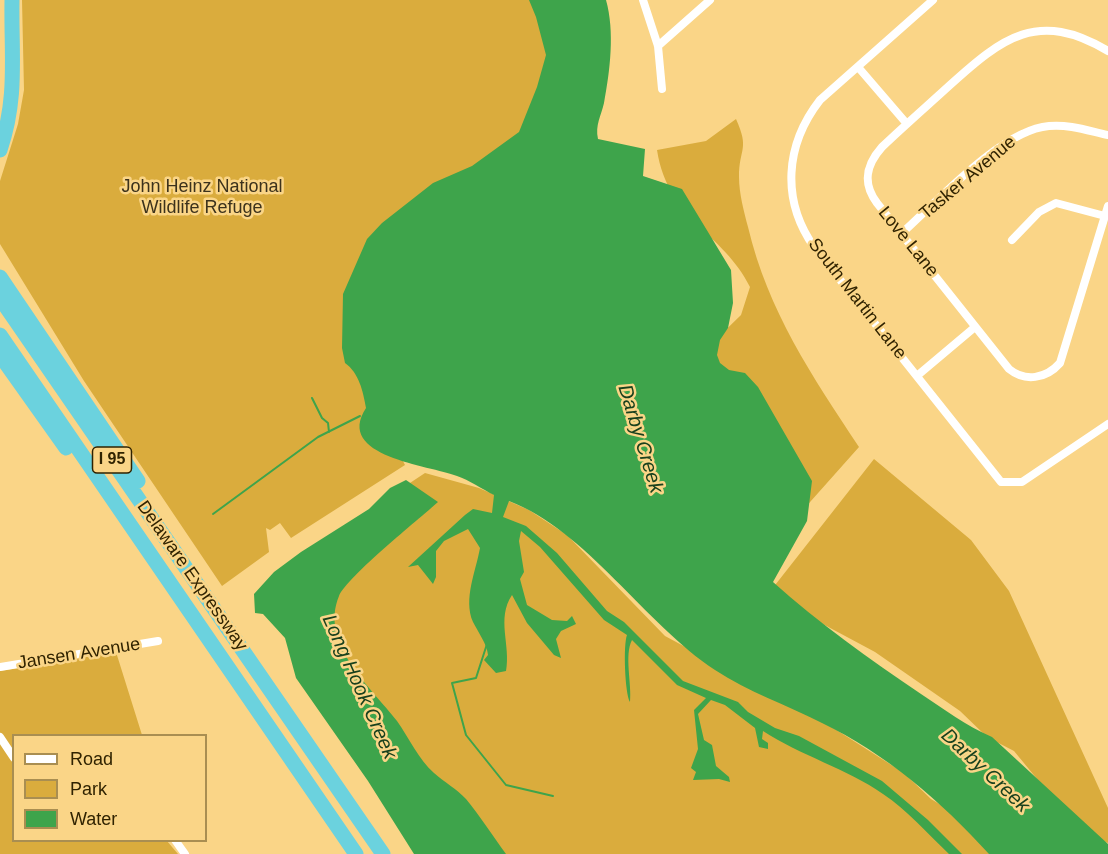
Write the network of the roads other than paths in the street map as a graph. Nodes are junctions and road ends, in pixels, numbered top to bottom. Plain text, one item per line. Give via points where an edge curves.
1 (12, 0) edge
2 (643, 0) edge
3 (710, 0) edge
4 (933, 0) edge
5 (658, 46) junction
6 (1108, 51) edge
7 (858, 68) junction
8 (662, 89) dead end
9 (907, 124) junction
10 (1108, 135) edge
11 (0, 150) edge
12 (1108, 206) edge
13 (1105, 216) junction
14 (901, 234) junction
15 (1012, 240) dead end
16 (0, 270) edge
17 (0, 277) edge
18 (0, 298) edge
19 (16, 301) junction
20 (975, 327) junction
21 (0, 335) edge
22 (0, 355) edge
23 (918, 375) junction
24 (1108, 424) edge
25 (180, 599) junction
26 (223, 622) junction
27 (158, 641) dead end
28 (0, 667) edge
29 (0, 737) edge
30 (12, 755) edge
31 (356, 854) edge
32 (383, 854) edge

1 - 11 highway via 14,87
2 - 5 street
3 - 5 street
4 - 7 street, South Martin Lane
5 - 8 street
6 - 9 street, Love Lane via 1056,32 1010,38 978,60
7 - 9 street
7 - 23 street, South Martin Lane via 820,100 801,127 790,167 792,199 814,247
9 - 14 street, Love Lane via 877,152 867,172 872,196
10 - 14 street, Tasker Avenue via 1067,126 1026,131 1001,145
12 - 13 street, Love Lane
13 - 15 street via 1056,203 1039,212
13 - 20 street, Love Lane via 1056,367 1035,378 1018,375
14 - 20 street, Love Lane
16 - 19 highway
17 - 19 highway
18 - 26 highway, Delaware Expressway / I 95
19 - 26 highway via 123,458
20 - 23 street
21 - 25 highway, Delaware Expressway / I 95
22 - 25 highway via 130,537
23 - 24 street, South Martin Lane via 995,477 1006,484 1022,482
25 - 31 highway, Delaware Expressway / I 95
26 - 32 highway, Delaware Expressway / I 95
27 - 28 street, Jansen Avenue
29 - 30 street

